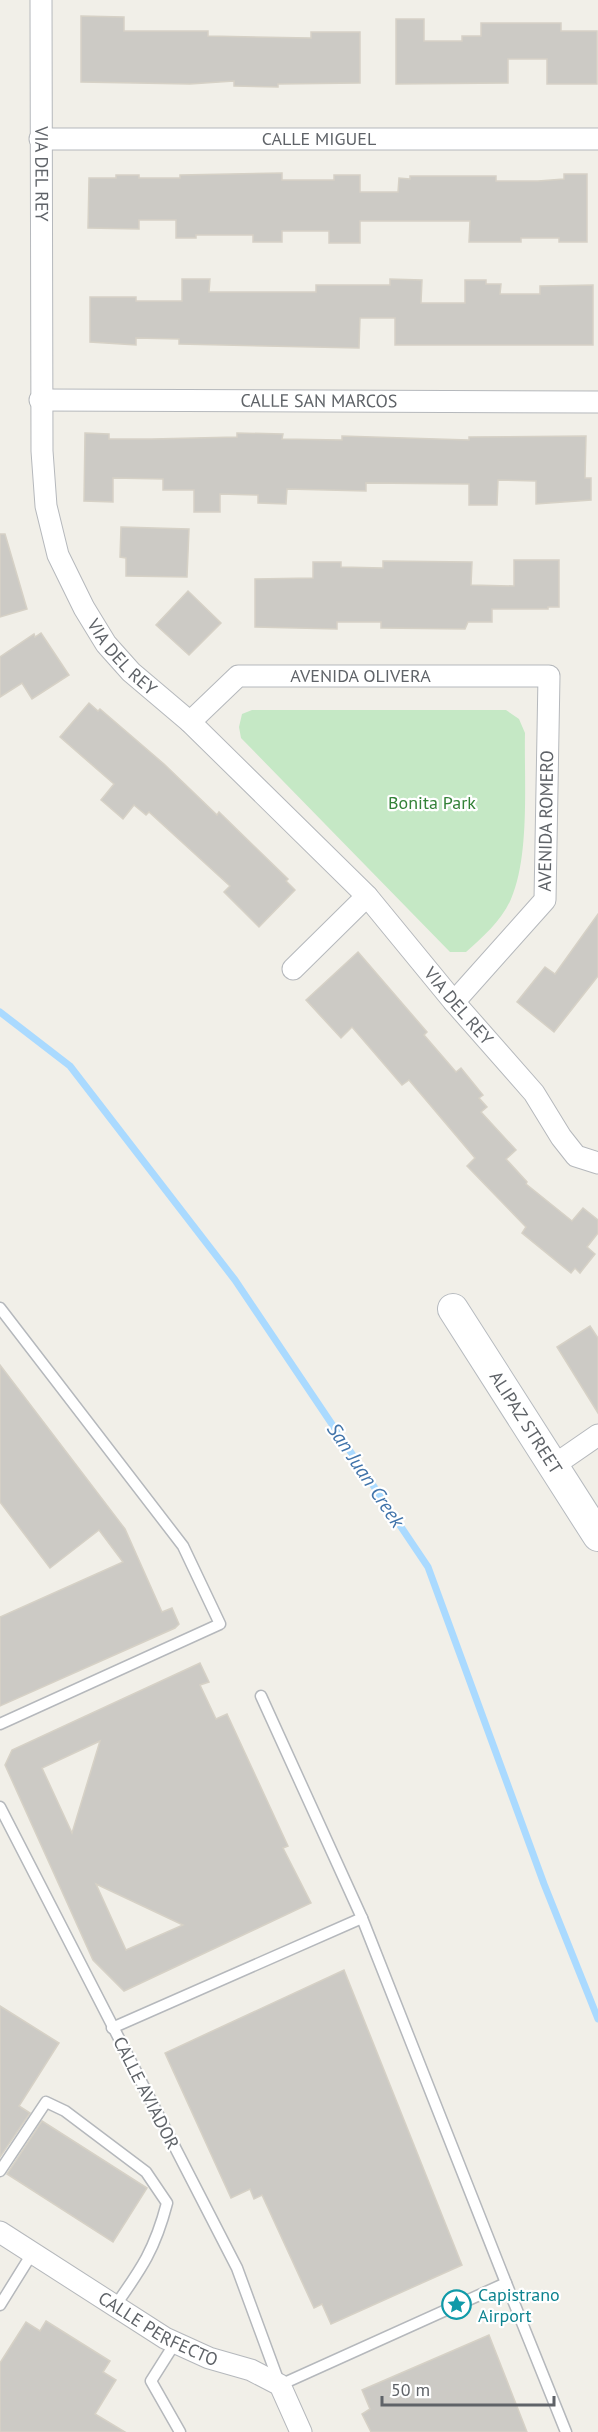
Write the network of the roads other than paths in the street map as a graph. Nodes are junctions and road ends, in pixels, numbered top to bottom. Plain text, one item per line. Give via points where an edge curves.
1 (41, 0) edge
2 (40, 140) junction
3 (598, 140) edge
4 (40, 400) junction
5 (598, 402) edge
6 (549, 676) joint
7 (190, 722) junction
8 (367, 896) junction
9 (293, 969) dead end
10 (454, 1002) junction
11 (598, 1163) edge
12 (0, 1308) edge
13 (453, 1309) dead end
14 (598, 1435) edge
15 (553, 1466) junction
16 (598, 1536) edge
17 (261, 1696) dead end
18 (0, 1724) edge
19 (0, 1807) edge
20 (362, 1918) junction
21 (112, 2028) junction
22 (0, 2170) edge
23 (0, 2232) edge
24 (33, 2252) junction
25 (506, 2283) junction
26 (0, 2305) edge
27 (115, 2306) junction
28 (176, 2343) junction
29 (280, 2385) junction
30 (180, 2432) edge
31 (301, 2432) edge
32 (566, 2432) edge

1 - 2 street, VIA DEL REY
2 - 3 street, CALLE MIGUEL
2 - 4 street, VIA DEL REY
4 - 5 street, CALLE SAN MARCOS
4 - 7 street, VIA DEL REY via 46,506 58,555 106,644 131,672
6 - 7 street, AVENIDA OLIVERA via 238,676
6 - 10 street, AVENIDA ROMERO via 545,900
7 - 8 street, VIA DEL REY
8 - 9 street
8 - 10 street, VIA DEL REY
10 - 11 street, VIA DEL REY via 534,1093 576,1156
12 - 18 lane via 183,1546 220,1624
13 - 15 street, ALIPAZ STREET
14 - 15 street
15 - 16 street, ALIPAZ STREET
17 - 20 lane
19 - 21 lane, CALLE AVIADOR
20 - 21 lane
20 - 25 lane
21 - 29 lane, CALLE AVIADOR via 237,2268
22 - 27 lane via 46,2102 146,2172 167,2203 158,2238
23 - 24 street, CALLE PERFECTO
24 - 26 lane
24 - 27 street, CALLE PERFECTO
25 - 29 lane
25 - 32 lane
27 - 28 street, CALLE PERFECTO
28 - 29 street, CALLE PERFECTO via 251,2370
28 - 30 lane via 151,2381
29 - 31 street

